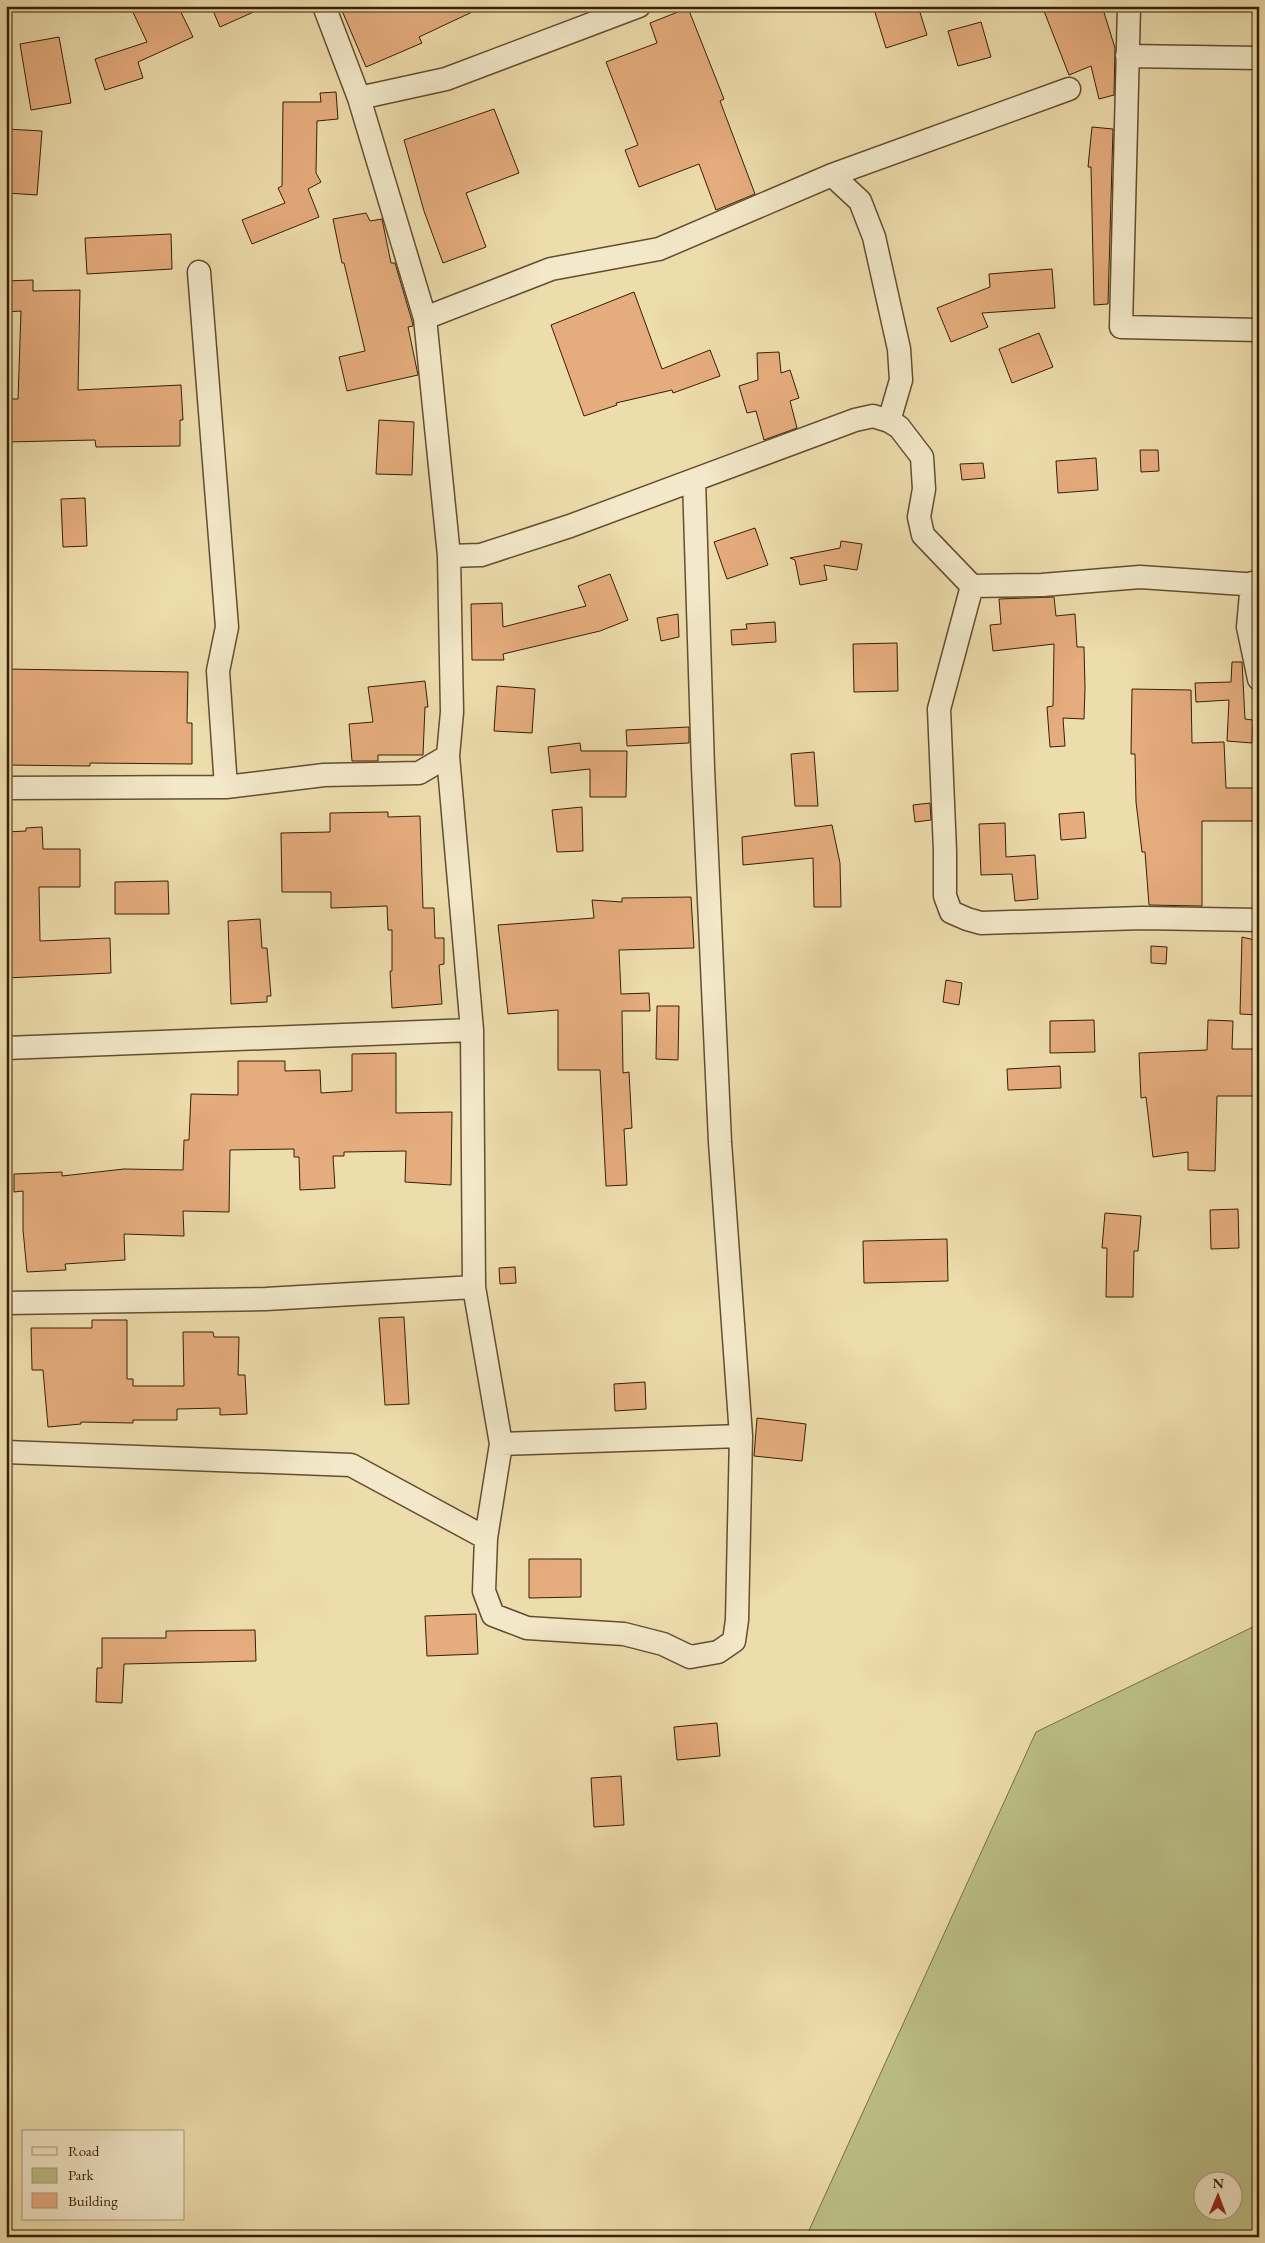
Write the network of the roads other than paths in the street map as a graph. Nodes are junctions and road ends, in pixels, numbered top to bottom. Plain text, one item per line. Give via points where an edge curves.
1 (324, 6) edge
2 (640, 6) edge
3 (1128, 6) edge
4 (1127, 56) junction
5 (1259, 58) edge
6 (1069, 89) dead end
7 (359, 98) junction
8 (832, 175) junction
9 (199, 272) dead end
10 (425, 318) junction
11 (1259, 330) edge
12 (889, 421) junction
13 (694, 480) junction
14 (449, 556) junction
15 (1255, 584) edge
16 (972, 586) junction
17 (1259, 679) edge
18 (448, 756) junction
19 (226, 787) junction
20 (6, 788) edge
21 (1259, 920) edge
22 (472, 1030) junction
23 (6, 1048) edge
24 (474, 1287) junction
25 (6, 1303) edge
26 (741, 1436) junction
27 (501, 1444) junction
28 (6, 1452) edge
29 (486, 1538) junction

1 - 7 street
2 - 7 street via 446,79
3 - 4 street
4 - 5 street
4 - 11 street via 1121,327
6 - 8 street
7 - 10 street
8 - 10 street via 659,249 551,269
8 - 12 street via 860,201 874,237 899,349 901,380
9 - 19 street via 227,627 218,671
10 - 14 street
12 - 13 street via 873,416 855,420
12 - 16 street via 899,427 922,458 924,489 919,517 923,535
13 - 14 street via 481,555
13 - 26 street via 719,1123
14 - 18 street via 452,712
15 - 16 street via 1140,577 1042,585
15 - 17 street via 1248,627
16 - 21 street via 939,709 945,896 951,912 981,923 1142,918
18 - 19 street via 419,773 324,775
18 - 22 street
19 - 20 street
22 - 23 street
22 - 24 street
24 - 25 street via 266,1299
24 - 27 street
26 - 27 street
26 - 29 street via 737,1620 734,1641 718,1652 690,1657 663,1644 624,1634 527,1628 493,1614 484,1591
27 - 29 street
28 - 29 street via 351,1465

